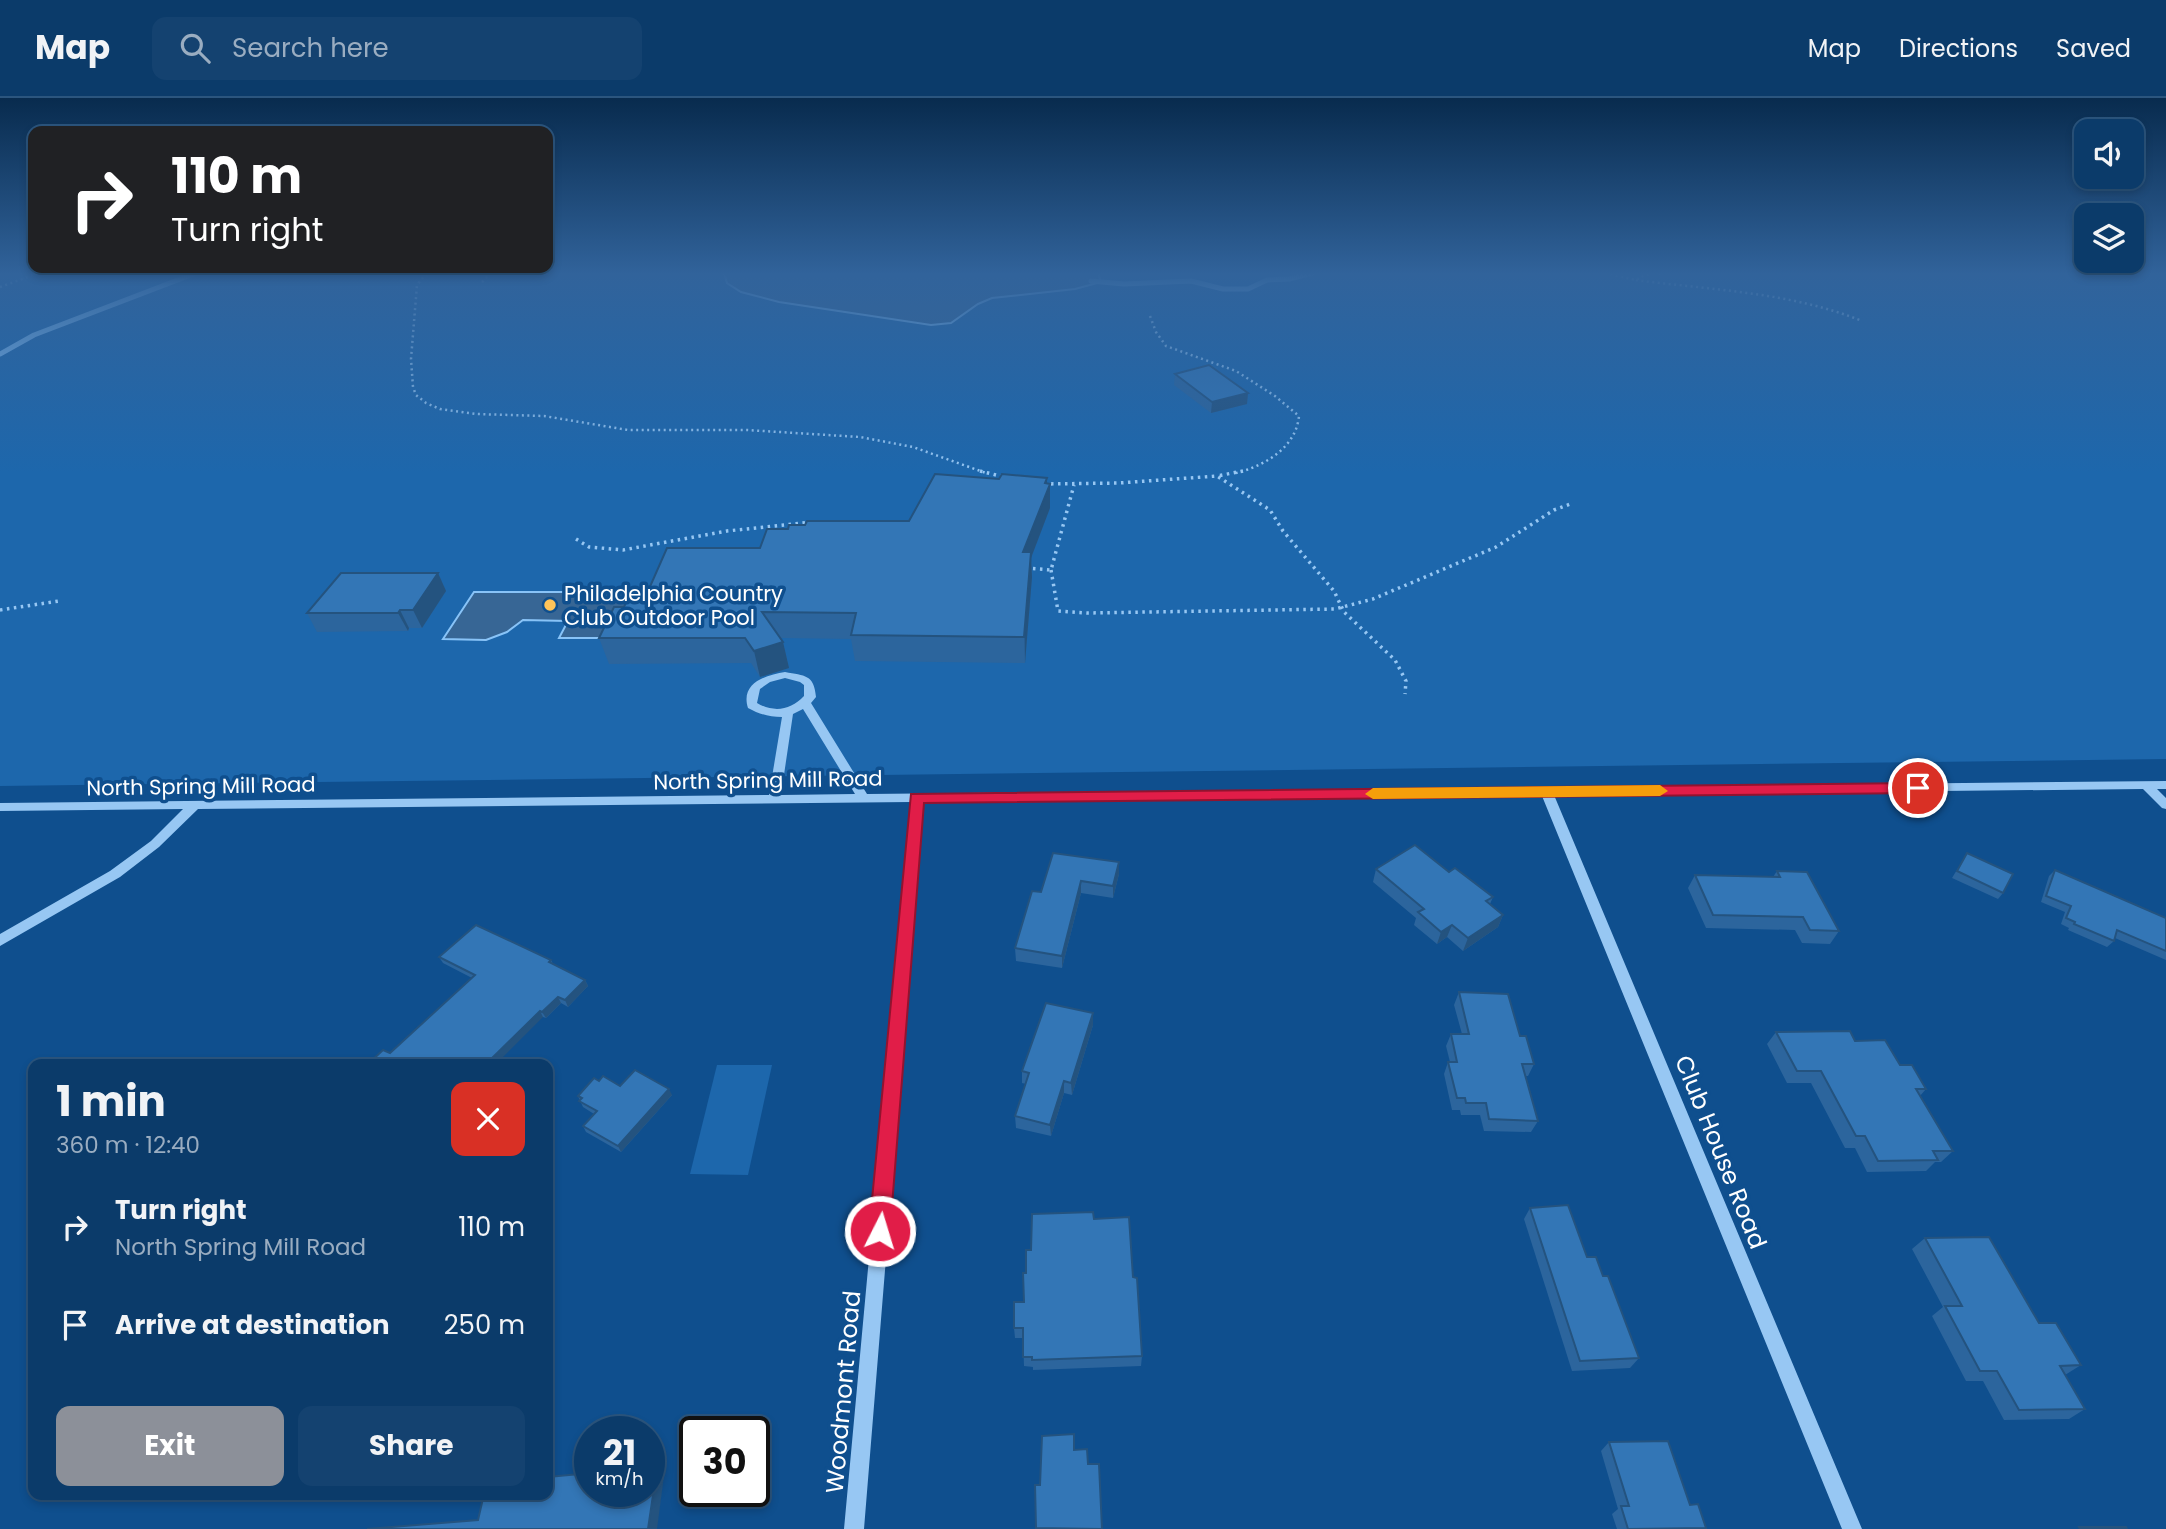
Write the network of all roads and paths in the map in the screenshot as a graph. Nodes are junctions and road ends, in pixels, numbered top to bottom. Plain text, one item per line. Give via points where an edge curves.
1 (411, 340) edge
2 (1162, 340) edge
3 (1217, 476) junction
4 (1017, 479) edge
5 (1044, 484) edge
6 (1074, 485) junction
7 (1573, 502) dead end
8 (814, 522) edge
9 (576, 539) dead end
10 (1018, 567) edge
11 (1051, 570) junction
12 (59, 601) dead end
13 (1342, 607) junction
14 (0, 610) edge
15 (1405, 694) dead end
16 (805, 703) junction
17 (788, 712) junction
18 (2166, 785) edge
19 (2147, 786) junction
20 (1547, 792) junction
21 (917, 798) junction
22 (864, 799) junction
23 (774, 800) junction
24 (195, 805) junction
25 (2166, 805) edge
26 (0, 807) edge
27 (0, 941) edge
28 (854, 1529) edge
29 (1852, 1529) edge

1 - 4 path via 410,381 415,394 430,404 467,413 541,415 628,430 779,431 885,441
2 - 3 path via 1166,346 1236,371 1299,416 1297,429 1273,460
3 - 6 path
3 - 13 path via 1270,510
5 - 6 path
6 - 11 path
7 - 13 path via 1496,547 1374,599
8 - 9 path via 754,527 623,550 589,547
10 - 11 path
11 - 13 path via 1058,611
12 - 14 path
13 - 15 path via 1395,660 1406,681
16 - 17 street
16 - 17 street via 812,690 795,676 775,677 752,692 752,705 758,709
16 - 22 street
17 - 23 street
18 - 19 street, North Spring Mill Road
19 - 20 street, North Spring Mill Road
19 - 25 street
20 - 21 street, North Spring Mill Road
20 - 29 street, Club House Road
21 - 22 street, North Spring Mill Road
21 - 28 street, Woodmont Road
22 - 23 street, North Spring Mill Road
23 - 24 street, North Spring Mill Road
24 - 26 street, North Spring Mill Road
24 - 27 street via 115,874

